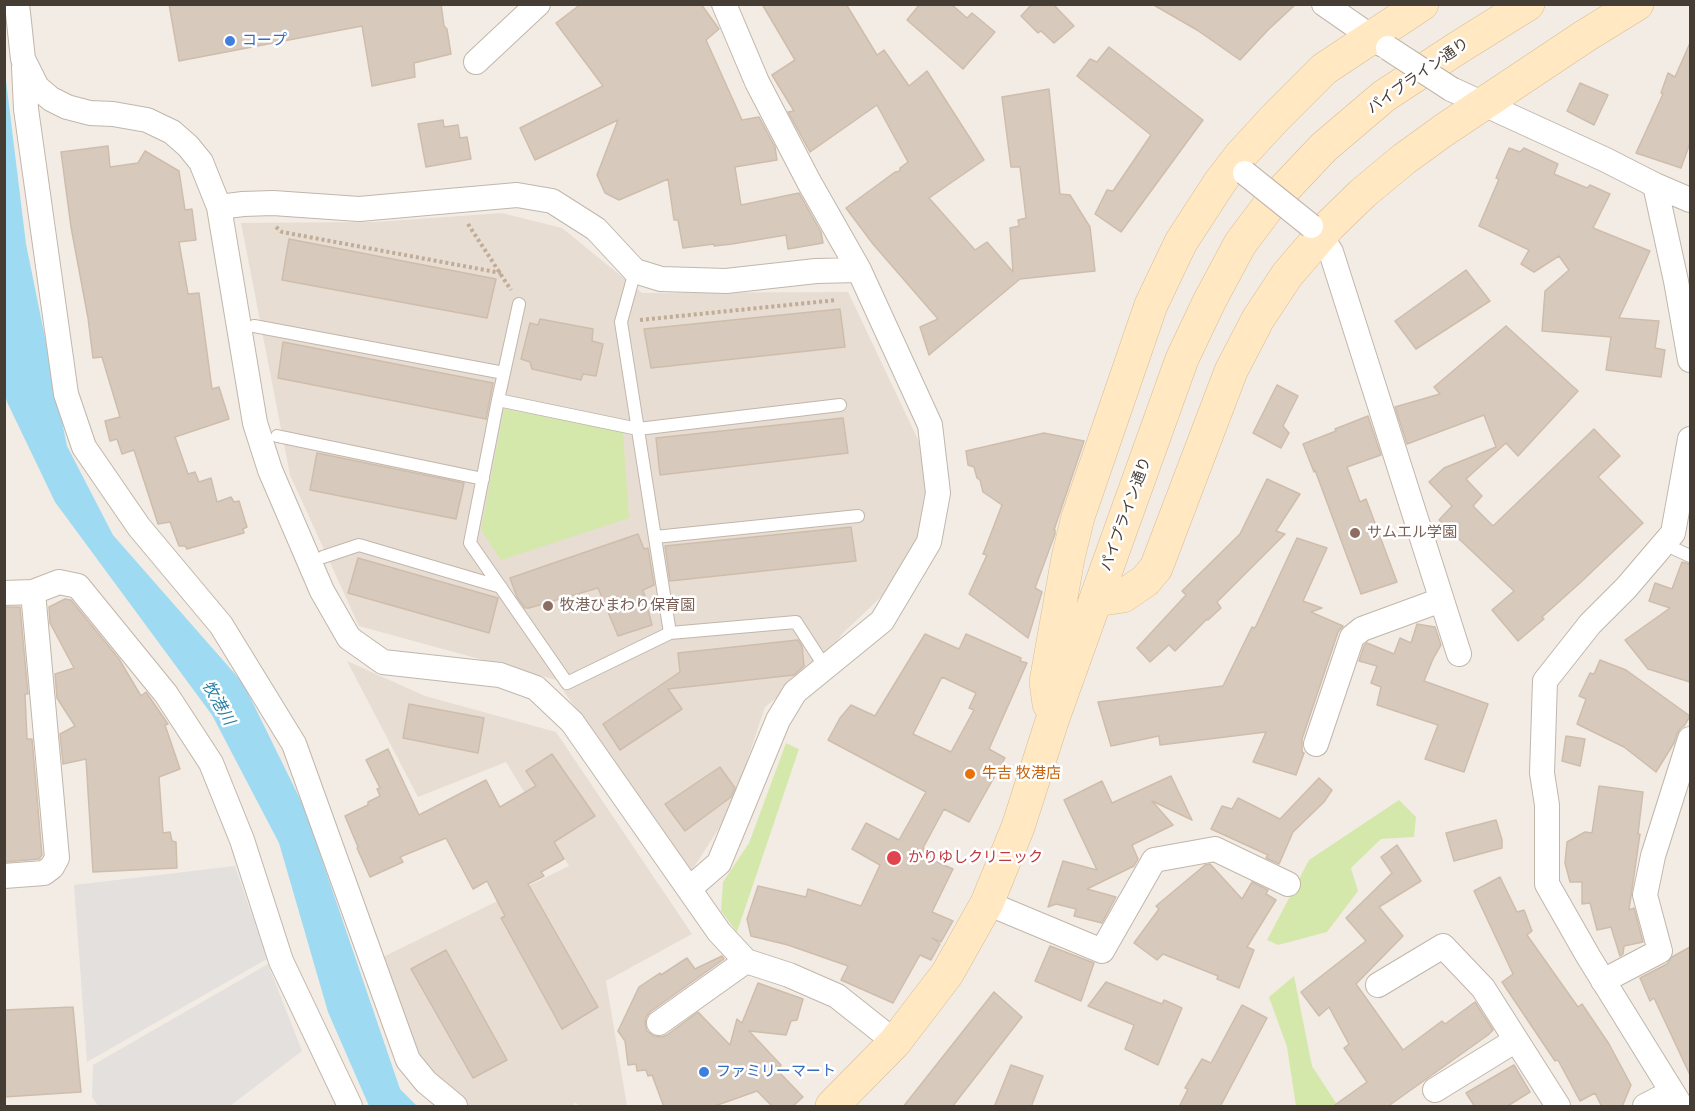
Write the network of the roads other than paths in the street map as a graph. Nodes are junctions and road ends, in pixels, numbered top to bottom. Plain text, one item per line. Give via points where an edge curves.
1 (17, 4) edge
2 (538, 4) edge
3 (724, 4) edge
4 (1324, 4) edge
5 (1422, 4) edge
6 (1528, 4) edge
7 (1637, 4) edge
8 (1380, 43) junction
9 (24, 59) junction
10 (476, 62) dead end
11 (1484, 104) junction
12 (1240, 168) junction
13 (1690, 183) edge
14 (1655, 185) junction
15 (1690, 200) edge
16 (219, 207) junction
17 (1316, 231) junction
18 (635, 270) junction
19 (859, 270) junction
20 (519, 304) road end
21 (254, 326) dead end
22 (1690, 360) edge
23 (504, 373) junction
24 (498, 400) junction
25 (840, 405) dead end
26 (638, 429) junction
27 (278, 435) dead end
28 (1690, 439) edge
29 (483, 479) junction
30 (858, 516) dead end
31 (655, 537) junction
32 (1664, 544) junction
33 (1690, 556) edge
34 (323, 557) dead end
35 (501, 587) junction
36 (33, 592) junction
37 (4, 593) edge
38 (1096, 600) junction
39 (1441, 600) junction
40 (670, 633) junction
41 (1459, 654) dead end
42 (825, 667) junction
43 (1052, 721) junction
44 (1690, 739) edge
45 (1316, 744) dead end
46 (4, 876) edge
47 (1288, 884) dead end
48 (690, 889) junction
49 (987, 903) junction
50 (746, 961) junction
51 (1603, 981) junction
52 (1378, 985) dead end
53 (659, 1023) dead end
54 (1516, 1040) junction
55 (896, 1042) junction
56 (1435, 1090) dead end
57 (1676, 1099) edge
58 (350, 1107) edge
59 (455, 1107) edge
60 (832, 1107) edge
61 (1558, 1107) edge
62 (1645, 1107) edge

1 - 9 street
2 - 10 street
3 - 19 street via 757,82
4 - 8 street
5 - 8 main road
6 - 38 main road, パイプライン通り via 1384,96 1324,147 1270,204 1240,244 1182,359
7 - 11 main road
8 - 11 street, bridge via 1451,89
8 - 12 main road via 1324,69 1275,118
9 - 16 street via 37,87 59,103 90,114 147,120 172,132 201,162
9 - 59 street via 26,109 66,394 84,447 139,527 221,625 294,744 408,1060
11 - 14 street
11 - 17 main road via 1404,159
12 - 17 street, bridge
12 - 43 main road via 1220,182 1181,242 1150,305 1068,558 1046,682
13 - 14 street
14 - 15 street
14 - 22 street
16 - 18 street via 273,203 359,209 517,195 552,201 596,229
16 - 48 street via 255,423 270,470 322,591 349,638 383,662 500,675 536,688 572,722
17 - 38 main road via 1258,319 1231,370 1156,568 1123,596
17 - 39 street via 1330,252
18 - 19 street via 661,279 726,281
18 - 26 lane via 621,322
19 - 42 street via 930,425 938,493 929,542 882,621
20 - 23 lane
21 - 23 lane
23 - 24 lane
24 - 26 lane
24 - 29 lane
25 - 26 lane
26 - 31 lane
27 - 29 lane
28 - 32 street via 1673,533
29 - 35 lane via 470,543
30 - 31 lane
31 - 40 lane
32 - 33 lane
32 - 51 street via 1590,624 1545,681 1542,773 1547,805 1547,884
34 - 35 lane via 359,545
35 - 40 lane via 567,683
36 - 37 street
36 - 46 street via 57,858 44,873
36 - 58 street via 59,582 78,586 166,694 211,763 242,840 281,961
38 - 43 main road, パイプライン通り
39 - 41 street
39 - 45 street via 1362,629 1352,637
40 - 42 lane via 796,622
42 - 48 street via 795,692 778,720 719,863
43 - 49 main road, パイプライン通り via 1018,827
44 - 51 street via 1653,856 1646,895 1660,951
47 - 49 street via 1215,849 1154,860 1102,951
48 - 50 street
49 - 55 main road, パイプライン通り via 947,974
50 - 53 street
50 - 55 street via 837,996
51 - 57 street
52 - 54 street via 1443,946 1483,988
54 - 56 street
54 - 61 street
55 - 60 main road, パイプライン通り
57 - 62 street

